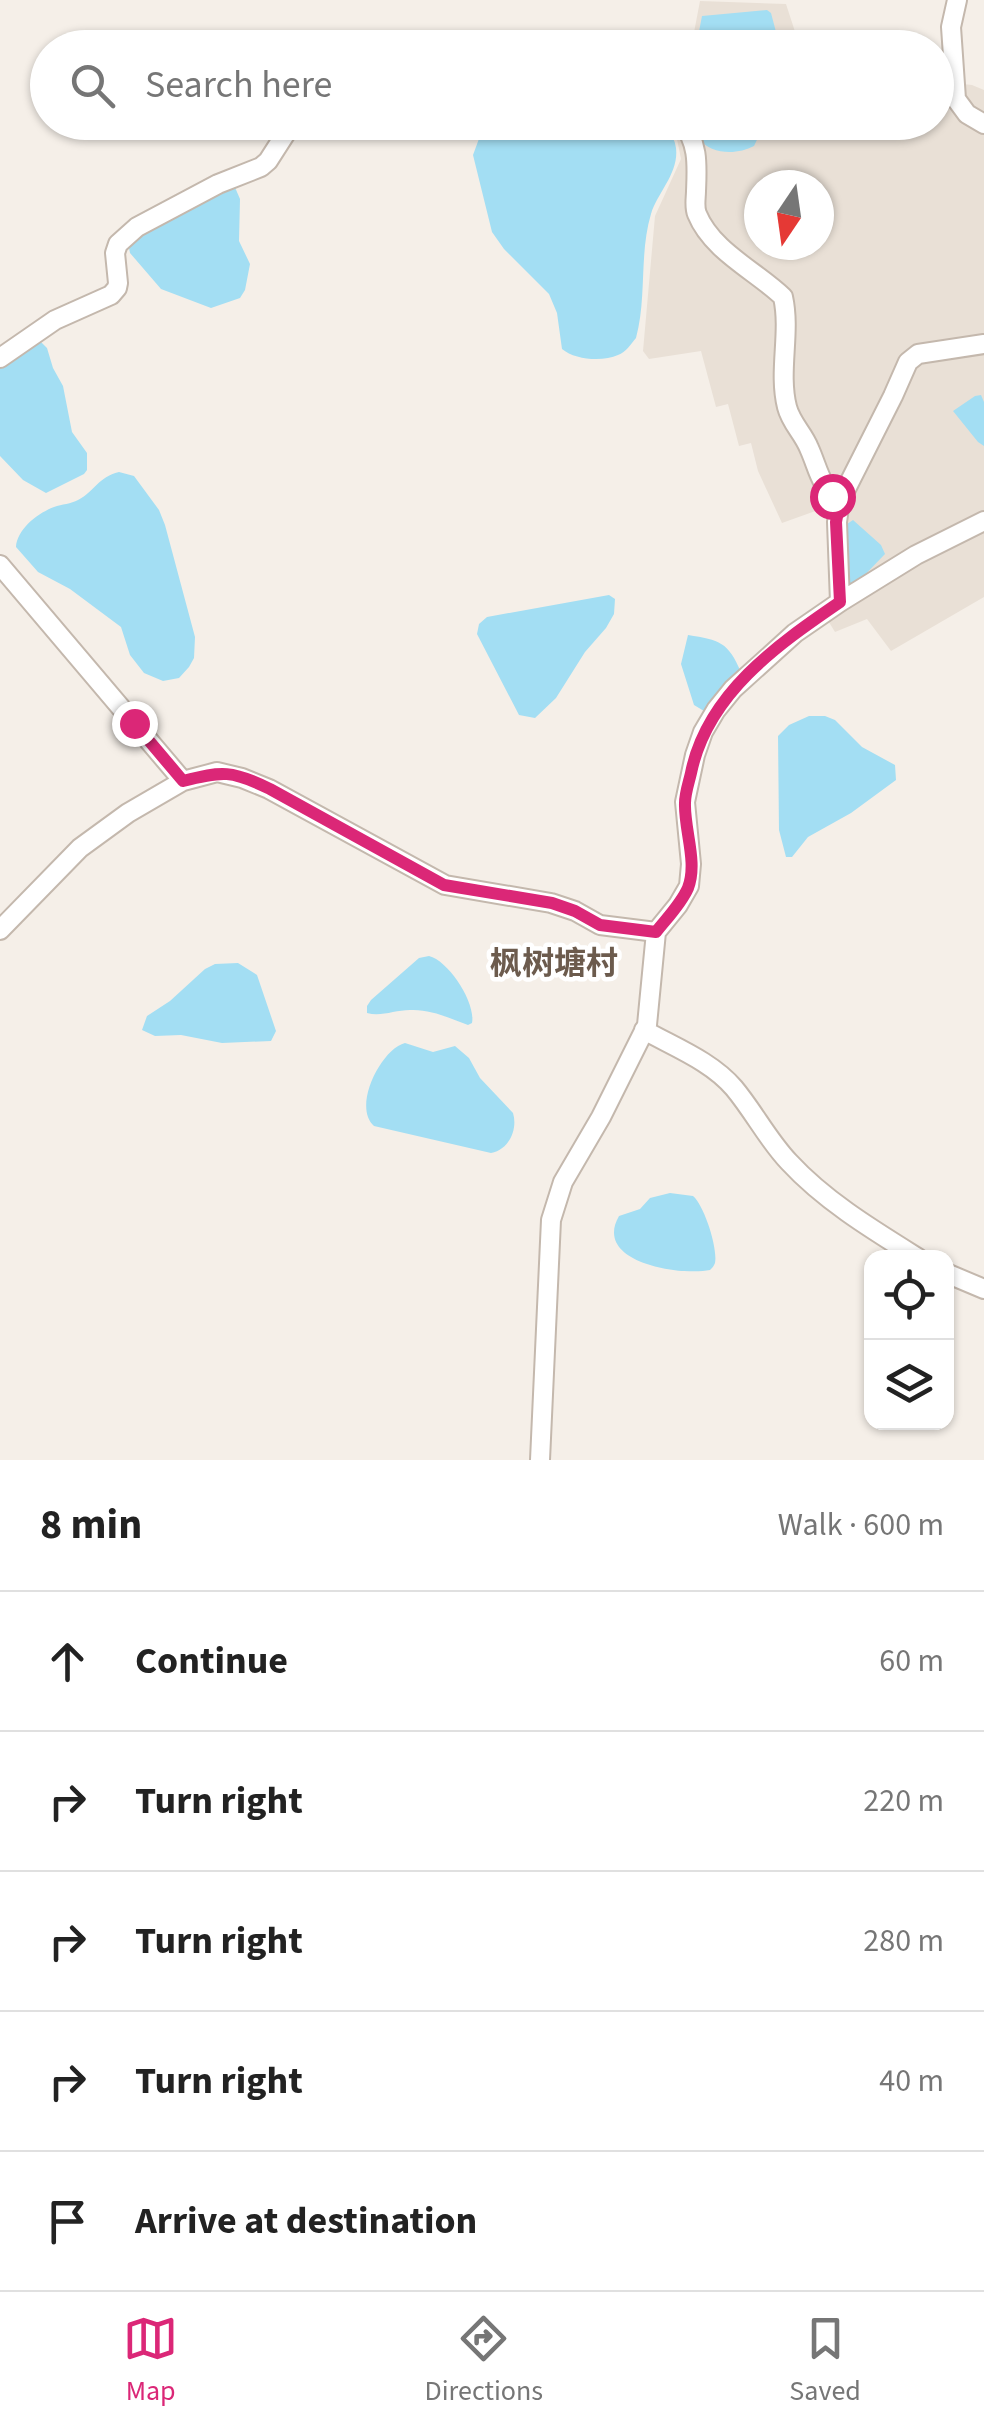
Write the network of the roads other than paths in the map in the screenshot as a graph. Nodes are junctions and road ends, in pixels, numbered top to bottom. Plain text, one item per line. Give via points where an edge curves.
1 (958, 0) edge
2 (950, 30) edge
3 (954, 75) edge
4 (984, 124) edge
5 (281, 140) edge
6 (692, 140) edge
7 (984, 344) edge
8 (0, 358) edge
9 (840, 501) junction
10 (984, 521) edge
11 (0, 565) edge
12 (840, 602) junction
13 (183, 781) junction
14 (0, 930) edge
15 (656, 932) junction
16 (644, 1030) junction
17 (905, 1250) edge
18 (954, 1276) edge
19 (984, 1289) edge
20 (540, 1460) edge

1 - 2 street
3 - 4 street via 956,99
5 - 8 street via 260,167 137,226 118,244 118,284 110,295 46,324
6 - 9 street via 696,212 731,255 783,297 786,405 819,476
7 - 9 street via 918,354 908,362
9 - 12 street
10 - 12 street
11 - 13 street
12 - 15 street via 753,670 709,721 685,802 689,886
13 - 14 street via 80,848
13 - 15 street via 217,772 242,778 444,885 552,903 600,925
15 - 16 street
16 - 17 street via 717,1072 806,1179
16 - 20 street via 554,1205
18 - 19 street

